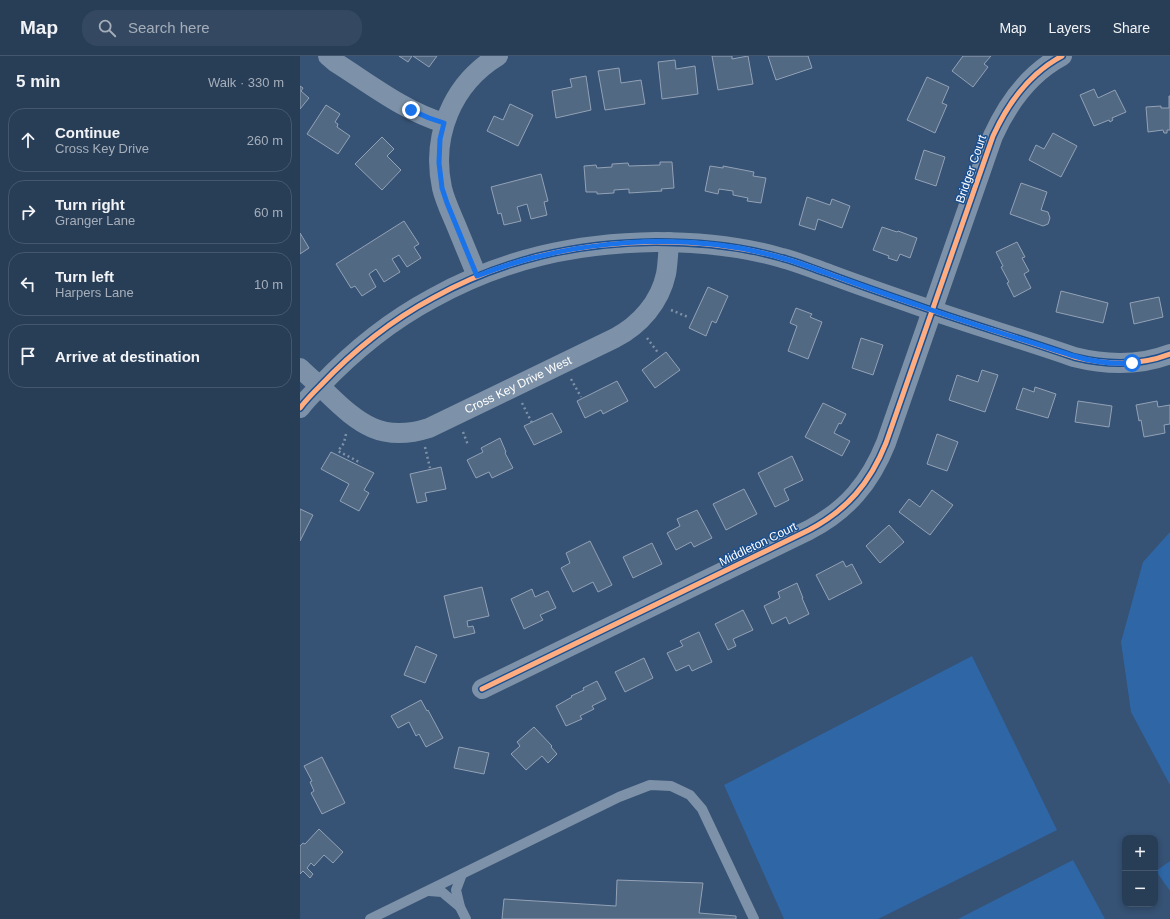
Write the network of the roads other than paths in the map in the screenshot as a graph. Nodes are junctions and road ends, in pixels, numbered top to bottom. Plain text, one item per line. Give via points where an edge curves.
1 (328, 56) edge
2 (498, 56) edge
3 (1062, 56) edge
4 (444, 123) junction
5 (669, 242) junction
6 (477, 276) junction
7 (932, 310) junction
8 (1170, 354) edge
9 (300, 368) edge
10 (320, 386) junction
11 (300, 408) edge
12 (482, 689) dead end
13 (462, 874) junction
14 (427, 891) junction
15 (460, 907) junction
16 (370, 919) edge
17 (466, 919) edge
18 (754, 919) edge

1 - 4 street via 401,105
2 - 4 street via 480,69 463,87
3 - 7 street, Bridger Court via 1040,71 1022,88 997,128
4 - 6 street via 439,163 442,188
5 - 6 street via 603,244 562,250
5 - 7 street via 723,246 783,258
5 - 10 street, Cross Key Drive West via 667,270 660,290 648,312 629,330 429,428 397,433 373,428 346,411
6 - 10 street via 394,321 357,350
7 - 8 street via 1098,362 1132,363
7 - 12 street, Middleton Court via 879,459 872,474 856,495 838,512 810,530
9 - 10 street, Cross Key Drive West
10 - 11 street
13 - 14 lane
13 - 15 lane via 456,890
13 - 18 lane via 619,797 650,785 671,786 690,796 702,809
14 - 15 lane via 442,892
14 - 16 lane
15 - 17 lane

